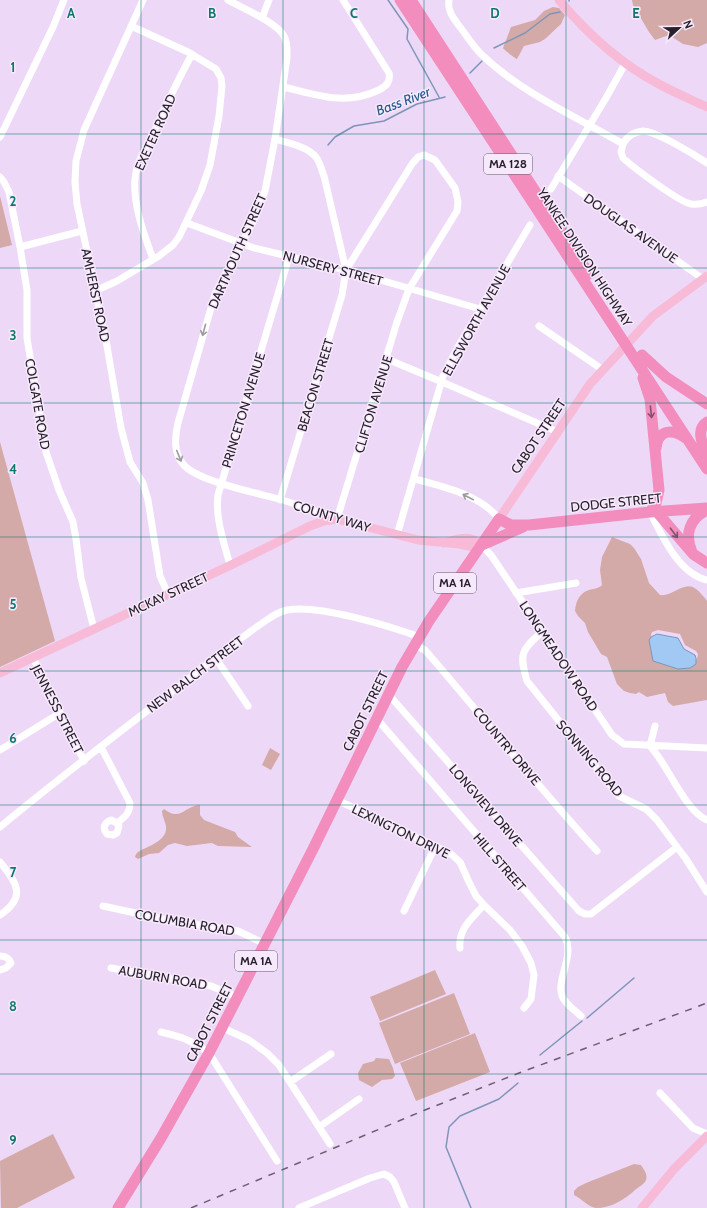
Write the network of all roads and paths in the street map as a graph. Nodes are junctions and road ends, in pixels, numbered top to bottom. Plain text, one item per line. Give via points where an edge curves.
1 (64, 0) edge
2 (143, 0) edge
3 (228, 0) edge
4 (269, 0) edge
5 (343, 0) edge
6 (400, 0) edge
7 (411, 0) edge
8 (449, 0) edge
9 (559, 0) edge
10 (262, 18) junction
11 (131, 26) junction
12 (192, 54) junction
13 (626, 62) junction
14 (284, 87) junction
15 (707, 107) edge
16 (590, 125) junction
17 (0, 137) edge
18 (275, 139) junction
19 (623, 144) junction
20 (707, 163) edge
21 (558, 176) junction
22 (0, 177) edge
23 (551, 188) dead end
24 (707, 202) edge
25 (187, 223) junction
26 (530, 225) dead end
27 (82, 231) junction
28 (242, 244) junction
29 (20, 247) junction
30 (289, 257) junction
31 (153, 259) junction
32 (346, 270) junction
33 (705, 278) edge
34 (409, 289) junction
35 (95, 291) junction
36 (480, 309) junction
37 (539, 326) dead end
38 (618, 326) junction
39 (639, 358) junction
40 (386, 360) junction
41 (603, 370) junction
42 (442, 382) junction
43 (707, 404) edge
44 (707, 422) edge
45 (558, 432) junction
46 (689, 441) junction
47 (655, 451) junction
48 (707, 456) edge
49 (707, 469) edge
50 (414, 479) junction
51 (220, 484) junction
52 (659, 490) junction
53 (280, 500) junction
54 (707, 509) edge
55 (679, 510) junction
56 (654, 512) junction
57 (337, 519) junction
58 (499, 519) junction
59 (529, 525) junction
60 (397, 535) junction
61 (481, 546) junction
62 (693, 554) junction
63 (707, 563) edge
64 (230, 565) junction
65 (707, 580) edge
66 (576, 583) dead end
67 (516, 593) junction
68 (168, 594) junction
69 (94, 629) junction
70 (542, 632) junction
71 (417, 641) junction
72 (216, 657) junction
73 (33, 658) junction
74 (0, 674) edge
75 (389, 695) junction
76 (248, 706) dead end
77 (60, 713) junction
78 (377, 719) junction
79 (654, 726) dead end
80 (650, 746) junction
81 (101, 747) junction
82 (707, 748) edge
83 (0, 750) edge
84 (84, 761) junction
85 (337, 800) junction
86 (707, 820) edge
87 (117, 823) dead end
88 (0, 827) edge
89 (435, 847) junction
90 (677, 847) junction
91 (597, 851) dead end
92 (0, 862) edge
93 (707, 892) edge
94 (484, 905) junction
95 (103, 906) dead end
96 (404, 911) dead end
97 (0, 915) edge
98 (265, 944) junction
99 (460, 948) dead end
100 (0, 956) edge
101 (111, 968) dead end
102 (0, 970) edge
103 (237, 998) junction
104 (524, 1008) dead end
105 (581, 1016) dead end
106 (221, 1027) junction
107 (161, 1032) dead end
108 (209, 1053) junction
109 (331, 1054) dead end
110 (290, 1082) junction
111 (660, 1093) dead end
112 (359, 1099) dead end
113 (319, 1127) junction
114 (707, 1135) edge
115 (330, 1144) dead end
116 (277, 1161) dead end
117 (118, 1208) edge
118 (299, 1208) edge
119 (405, 1208) edge
120 (642, 1208) edge

1 - 17 street
2 - 11 street, AMHERST ROAD
3 - 10 street, DARTMOUTH STREET
4 - 10 street
5 - 14 street via 386,67 390,78 387,84 361,97 349,99
6 - 38 highway, YANKEE DIVISION HIGHWAY / MA 128
7 - 38 highway, YANKEE DIVISION HIGHWAY / MA 128
8 - 16 street via 448,6 456,21 470,42 484,56 534,94
9 - 13 main road via 591,33
10 - 14 street, DARTMOUTH STREET via 275,26 284,36 288,58
11 - 12 street
11 - 27 street, AMHERST ROAD via 95,102 80,143 75,182
12 - 25 street via 216,69 222,86 210,165
12 - 31 street, EXETER ROAD via 137,166 135,195
13 - 15 main road via 656,83
13 - 16 street
14 - 18 street, DARTMOUTH STREET
16 - 19 street
16 - 21 street
18 - 28 street, DARTMOUTH STREET via 265,191
18 - 32 street via 308,150 319,161
19 - 20 street via 626,138 644,131 676,144
19 - 24 street via 620,152 623,158 671,193 690,204
21 - 23 street
21 - 33 street, DOUGLAS AVENUE
22 - 29 street, COLGATE ROAD via 9,192
25 - 28 street, NURSERY STREET
25 - 31 street via 173,244
26 - 36 street, ELLSWORTH AVENUE
27 - 29 street
27 - 35 street, AMHERST ROAD
28 - 30 street, NURSERY STREET
28 -> 51 street, DARTMOUTH STREET via 213,300 175,436 178,455 183,465 192,472
29 - 69 street, COLGATE ROAD via 27,290 27,338 41,429 46,452 72,522 81,578
30 - 32 street, NURSERY STREET
30 - 51 street, PRINCETON AVENUE
31 - 35 street
32 - 34 street, NURSERY STREET
32 - 34 street, CLIFTON AVENUE via 412,164 418,157 428,156 435,160 454,188 458,202 457,211
32 - 53 street, BEACON STREET via 342,295
33 - 41 main road, CABOT STREET via 653,316
34 - 36 street, NURSERY STREET
34 - 40 street, CLIFTON AVENUE
35 - 68 street, AMHERST ROAD via 108,346 125,447 148,500 160,576
36 - 42 street, ELLSWORTH AVENUE
37 - 41 street
38 - 39 highway, YANKEE DIVISION HIGHWAY / MA 128
39 - 43 highway
39 - 46 highway, YANKEE DIVISION HIGHWAY / MA 128
39 -> 47 highway via 650,399
39 - 48 highway, YANKEE DIVISION HIGHWAY / MA 128
40 - 42 street
40 - 57 street, CLIFTON AVENUE
41 - 45 main road, CABOT STREET
42 - 45 street
42 - 50 street, ELLSWORTH AVENUE
44 - 48 highway via 700,432 700,438
45 - 58 main road, CABOT STREET
46 - 47 highway via 679,434 666,433 659,438
46 - 49 highway, YANKEE DIVISION HIGHWAY / MA 128
47 - 52 highway
58 -> 50 street via 493,511 466,496
50 - 60 street, ELLSWORTH AVENUE
51 - 53 street, COUNTY WAY
51 - 64 street, PRINCETON AVENUE via 217,504
52 - 55 highway via 668,506
52 - 56 highway
53 - 57 street, COUNTY WAY
54 - 55 highway, DODGE STREET
54 - 62 highway via 695,518 689,528 688,541
55 - 56 highway, DODGE STREET
56 - 59 highway, DODGE STREET
56 -> 62 highway
56 - 65 street via 665,541 683,566 696,576
57 - 60 main road, COUNTY WAY
57 - 64 main road, MCKAY STREET via 318,522
58 - 59 highway, DODGE STREET via 511,525
58 - 61 highway, CABOT STREET / MA 1A
59 - 61 highway, DODGE STREET
60 - 61 main road, COUNTY WAY via 444,543 470,538
61 - 67 street, LONGMEADOW ROAD via 489,553
61 - 71 highway, CABOT STREET / MA 1A
62 - 63 highway
64 - 68 main road, MCKAY STREET
66 - 67 street
67 - 70 street, LONGMEADOW ROAD
68 - 69 main road, MCKAY STREET
69 - 73 main road, MCKAY STREET
70 - 80 street, LONGMEADOW ROAD via 612,735 624,744
70 - 90 street, SONNING ROAD via 525,648 522,656 527,681 619,796 646,809
71 - 72 street, NEW BALCH STREET via 369,621 329,612 292,609 278,613
71 - 75 highway, CABOT STREET / MA 1A
71 - 91 street, COUNTRY DRIVE
72 - 76 street
72 - 81 street, NEW BALCH STREET
73 - 74 main road, MCKAY STREET
73 - 77 street, JENNESS STREET
75 - 78 highway, CABOT STREET / MA 1A
75 - 90 street, LONGVIEW DRIVE via 579,911 591,914
77 - 83 street
77 - 84 street, JENNESS STREET
78 - 85 highway, CABOT STREET / MA 1A
78 - 105 street, HILL STREET via 565,937 568,947 562,995 566,1003
79 - 80 street
80 - 82 street, LONGMEADOW ROAD
80 - 86 street via 688,803 700,818
81 - 84 street, NEW BALCH STREET
81 - 87 street via 130,803 128,813
84 - 88 street, NEW BALCH STREET
85 - 89 street, LEXINGTON DRIVE
85 - 98 highway, CABOT STREET / MA 1A
89 - 94 street, LEXINGTON DRIVE via 451,854 460,862 476,896
89 - 96 street
90 - 93 street, SONNING ROAD
92 - 97 street via 10,873 17,890 13,905
94 - 99 street via 463,930 459,939
94 - 104 street, LEXINGTON DRIVE via 510,930 531,963 534,975 531,999
95 - 98 street, COLUMBIA ROAD via 172,921 238,931
98 - 103 highway, CABOT STREET / MA 1A
100 - 102 street via 4,956 11,963
101 - 103 street, AUBURN ROAD via 211,986
103 - 106 highway, CABOT STREET / MA 1A
106 - 108 highway, CABOT STREET / MA 1A
106 - 110 street via 249,1040 267,1053
107 - 108 street via 194,1042
108 - 116 street
108 - 117 highway, CABOT STREET / MA 1A
109 - 110 street
110 - 113 street
111 - 114 street via 693,1128
112 - 113 street
113 - 115 street
114 - 120 main road
118 - 119 street via 384,1174 390,1176 394,1182

